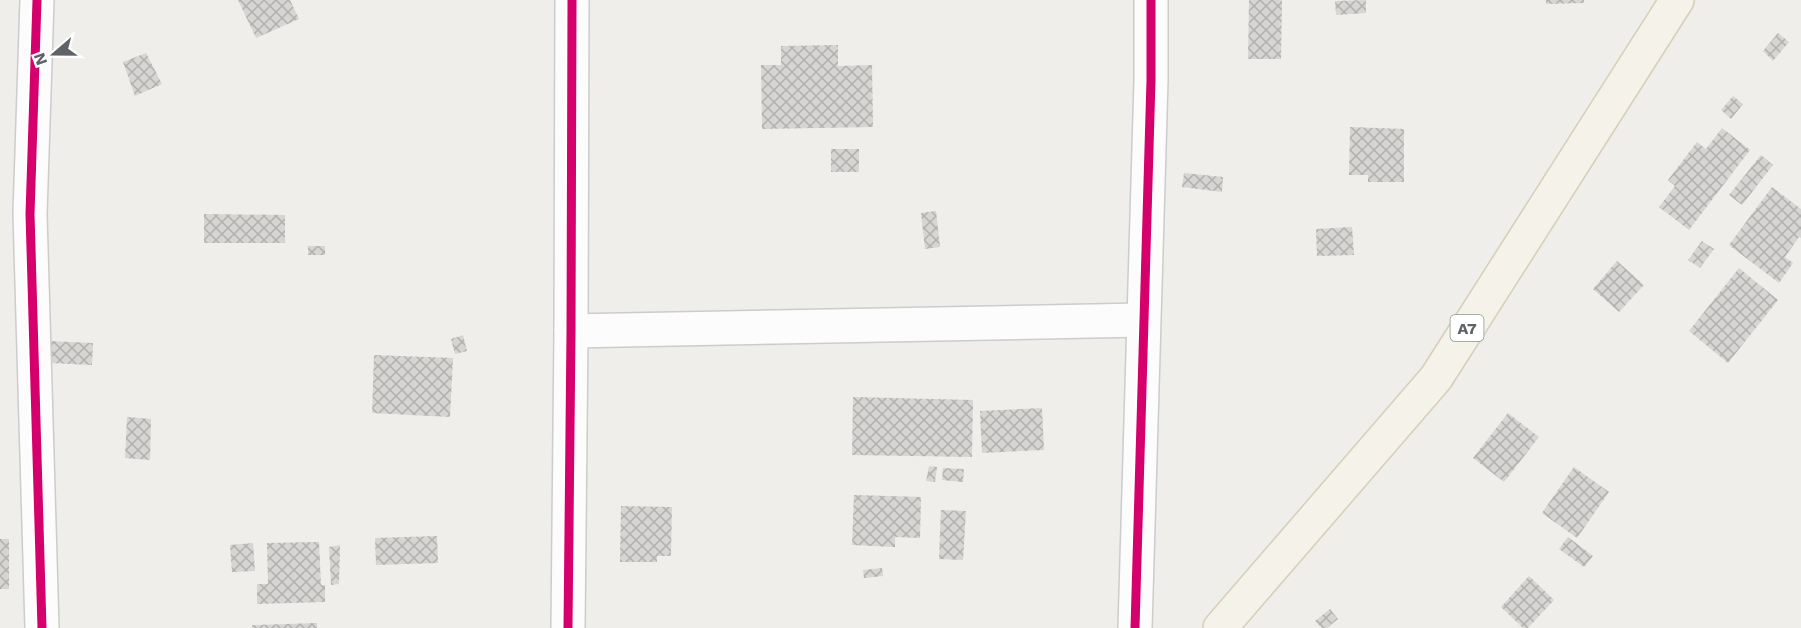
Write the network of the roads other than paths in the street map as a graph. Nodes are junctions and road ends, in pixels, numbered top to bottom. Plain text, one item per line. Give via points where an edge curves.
1 (38, 0) edge
2 (572, 0) edge
3 (1151, 0) edge
4 (1677, 0) edge
5 (1143, 320) junction
6 (571, 331) junction
7 (42, 628) edge
8 (568, 628) edge
9 (1135, 628) edge
10 (1220, 628) edge

1 - 7 street via 30,214
2 - 6 street
3 - 5 street
4 - 10 main road, A7 via 1436,378
5 - 6 street
5 - 9 street
6 - 8 street

